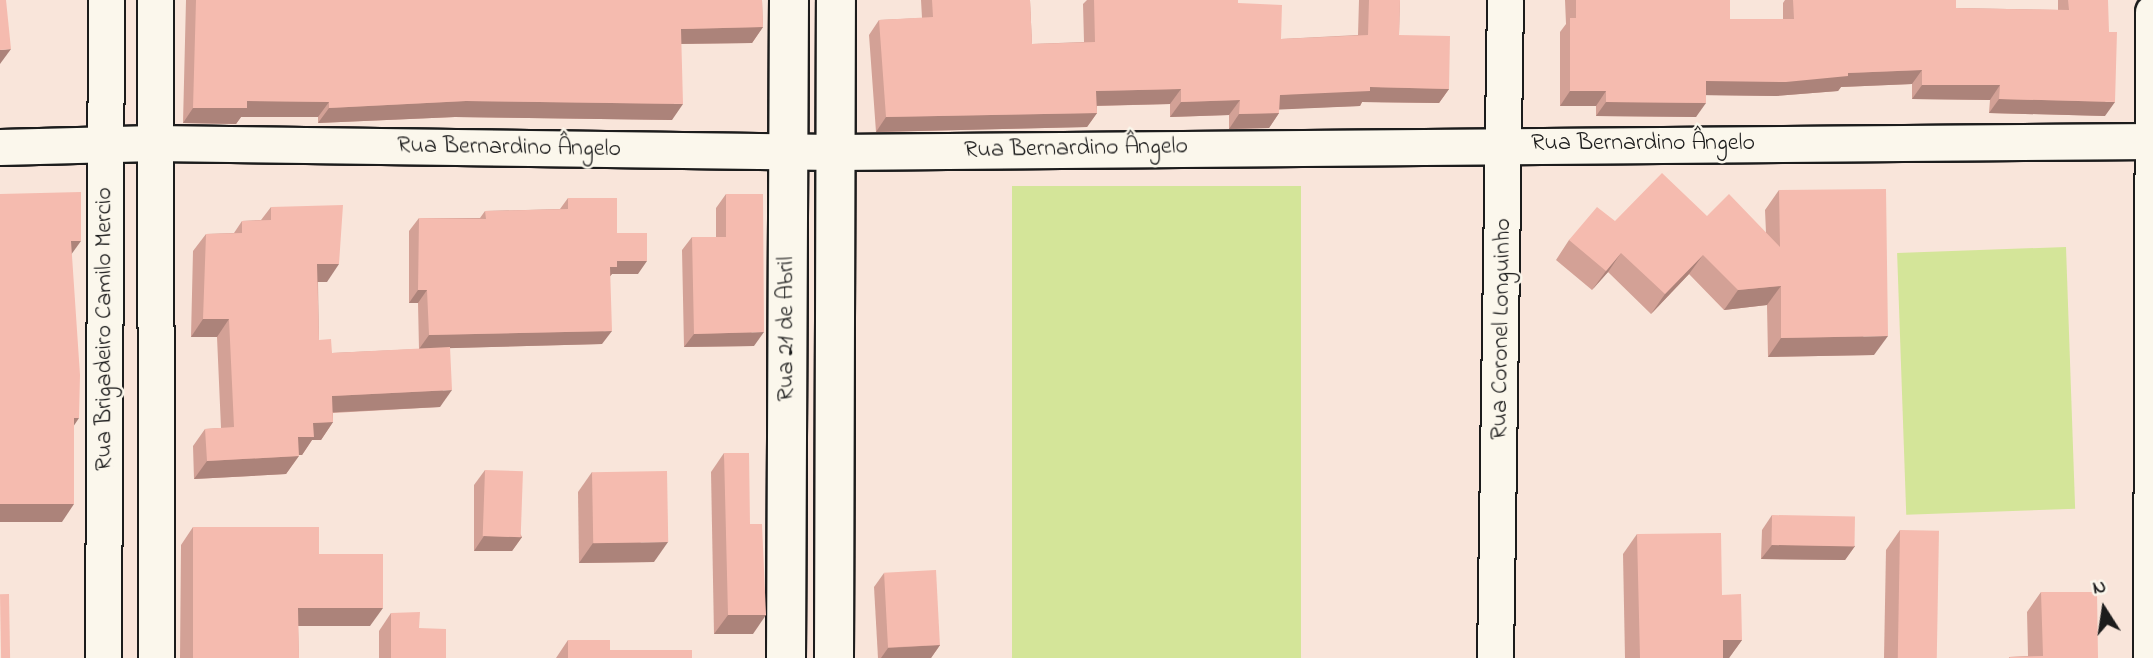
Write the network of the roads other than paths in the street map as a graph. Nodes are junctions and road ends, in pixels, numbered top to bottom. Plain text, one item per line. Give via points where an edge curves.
1 (106, 0) edge
2 (155, 0) edge
3 (789, 0) edge
4 (836, 0) edge
5 (1505, 0) edge
6 (2153, 12) edge
7 (2153, 141) edge
8 (155, 143) junction
9 (106, 145) junction
10 (1506, 145) junction
11 (0, 147) edge
12 (787, 152) junction
13 (835, 152) junction
14 (103, 658) edge
15 (156, 658) edge
16 (786, 658) edge
17 (834, 658) edge
18 (1495, 658) edge
19 (2151, 658) edge

1 - 9 street, Rua Brigadeiro Camilo Mercio
2 - 8 street, Rua Brigadeiro Camilo Mercio
3 - 12 street, Rua 21 de Abril
4 - 13 street, Rua 21 de Abril
5 - 10 street, Rua Coronel Longuinho
6 - 7 street
7 - 10 street, Rua Bernardino Ângelo
7 - 19 street
8 - 9 street, Rua Bernardino Ângelo
8 - 12 street, Rua Bernardino Ângelo
8 - 15 street, Rua Brigadeiro Camilo Mercio
9 - 11 street, Rua Bernardino Ângelo
9 - 14 street, Rua Brigadeiro Camilo Mercio
10 - 13 street, Rua Bernardino Ângelo
10 - 18 street, Rua Coronel Longuinho
12 - 13 street, Rua Bernardino Ângelo
12 - 16 street, Rua 21 de Abril
13 - 17 street, Rua 21 de Abril

